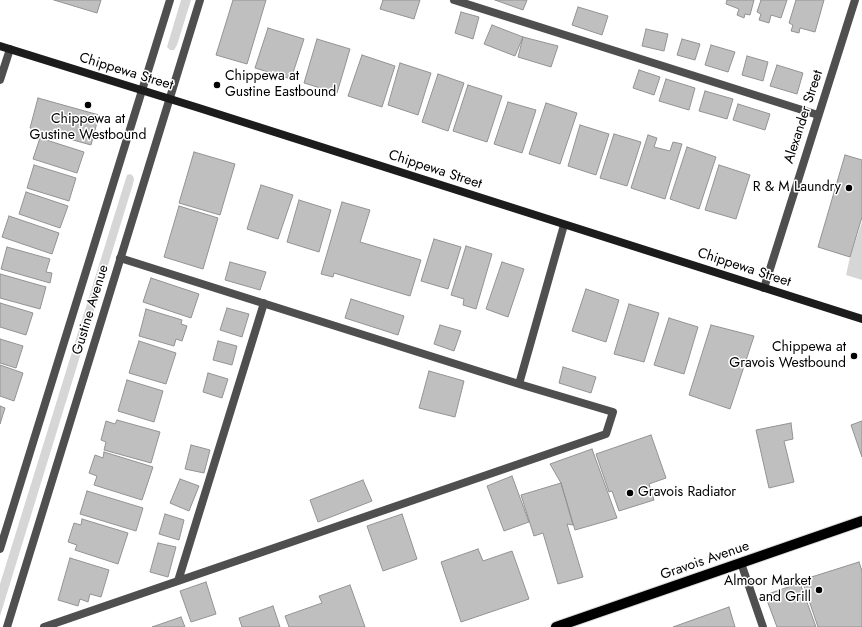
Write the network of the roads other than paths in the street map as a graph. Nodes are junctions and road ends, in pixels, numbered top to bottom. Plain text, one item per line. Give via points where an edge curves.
1 (170, 0) edge
2 (200, 0) edge
3 (454, 0) edge
4 (855, 0) edge
5 (0, 46) edge
6 (10, 49) junction
7 (0, 80) edge
8 (143, 90) junction
9 (169, 99) junction
10 (818, 115) junction
11 (564, 225) junction
12 (120, 258) junction
13 (764, 288) junction
14 (264, 303) junction
15 (862, 319) edge
16 (518, 384) junction
17 (862, 521) edge
18 (0, 548) edge
19 (741, 563) junction
20 (178, 581) junction
21 (7, 627) edge
22 (44, 627) edge
23 (556, 627) edge
24 (763, 627) edge

1 - 8 street, Gustine Avenue
2 - 9 street, Gustine Avenue
3 - 10 street
4 - 10 street, Alexander Street
5 - 6 main road, Chippewa Street
6 - 7 street
6 - 8 main road, Chippewa Street
8 - 9 main road, Chippewa Street
8 - 18 street, Gustine Avenue
9 - 11 main road, Chippewa Street
9 - 12 street, Gustine Avenue
10 - 13 street, Alexander Street
11 - 13 main road, Chippewa Street
11 - 16 street
12 - 14 street
12 - 21 street, Gustine Avenue
13 - 15 main road, Chippewa Street
14 - 16 street
14 - 20 street
16 - 20 street via 613,412 606,434
17 - 19 main road, Gravois Avenue
19 - 23 main road, Gravois Avenue
19 - 24 street
20 - 22 street

